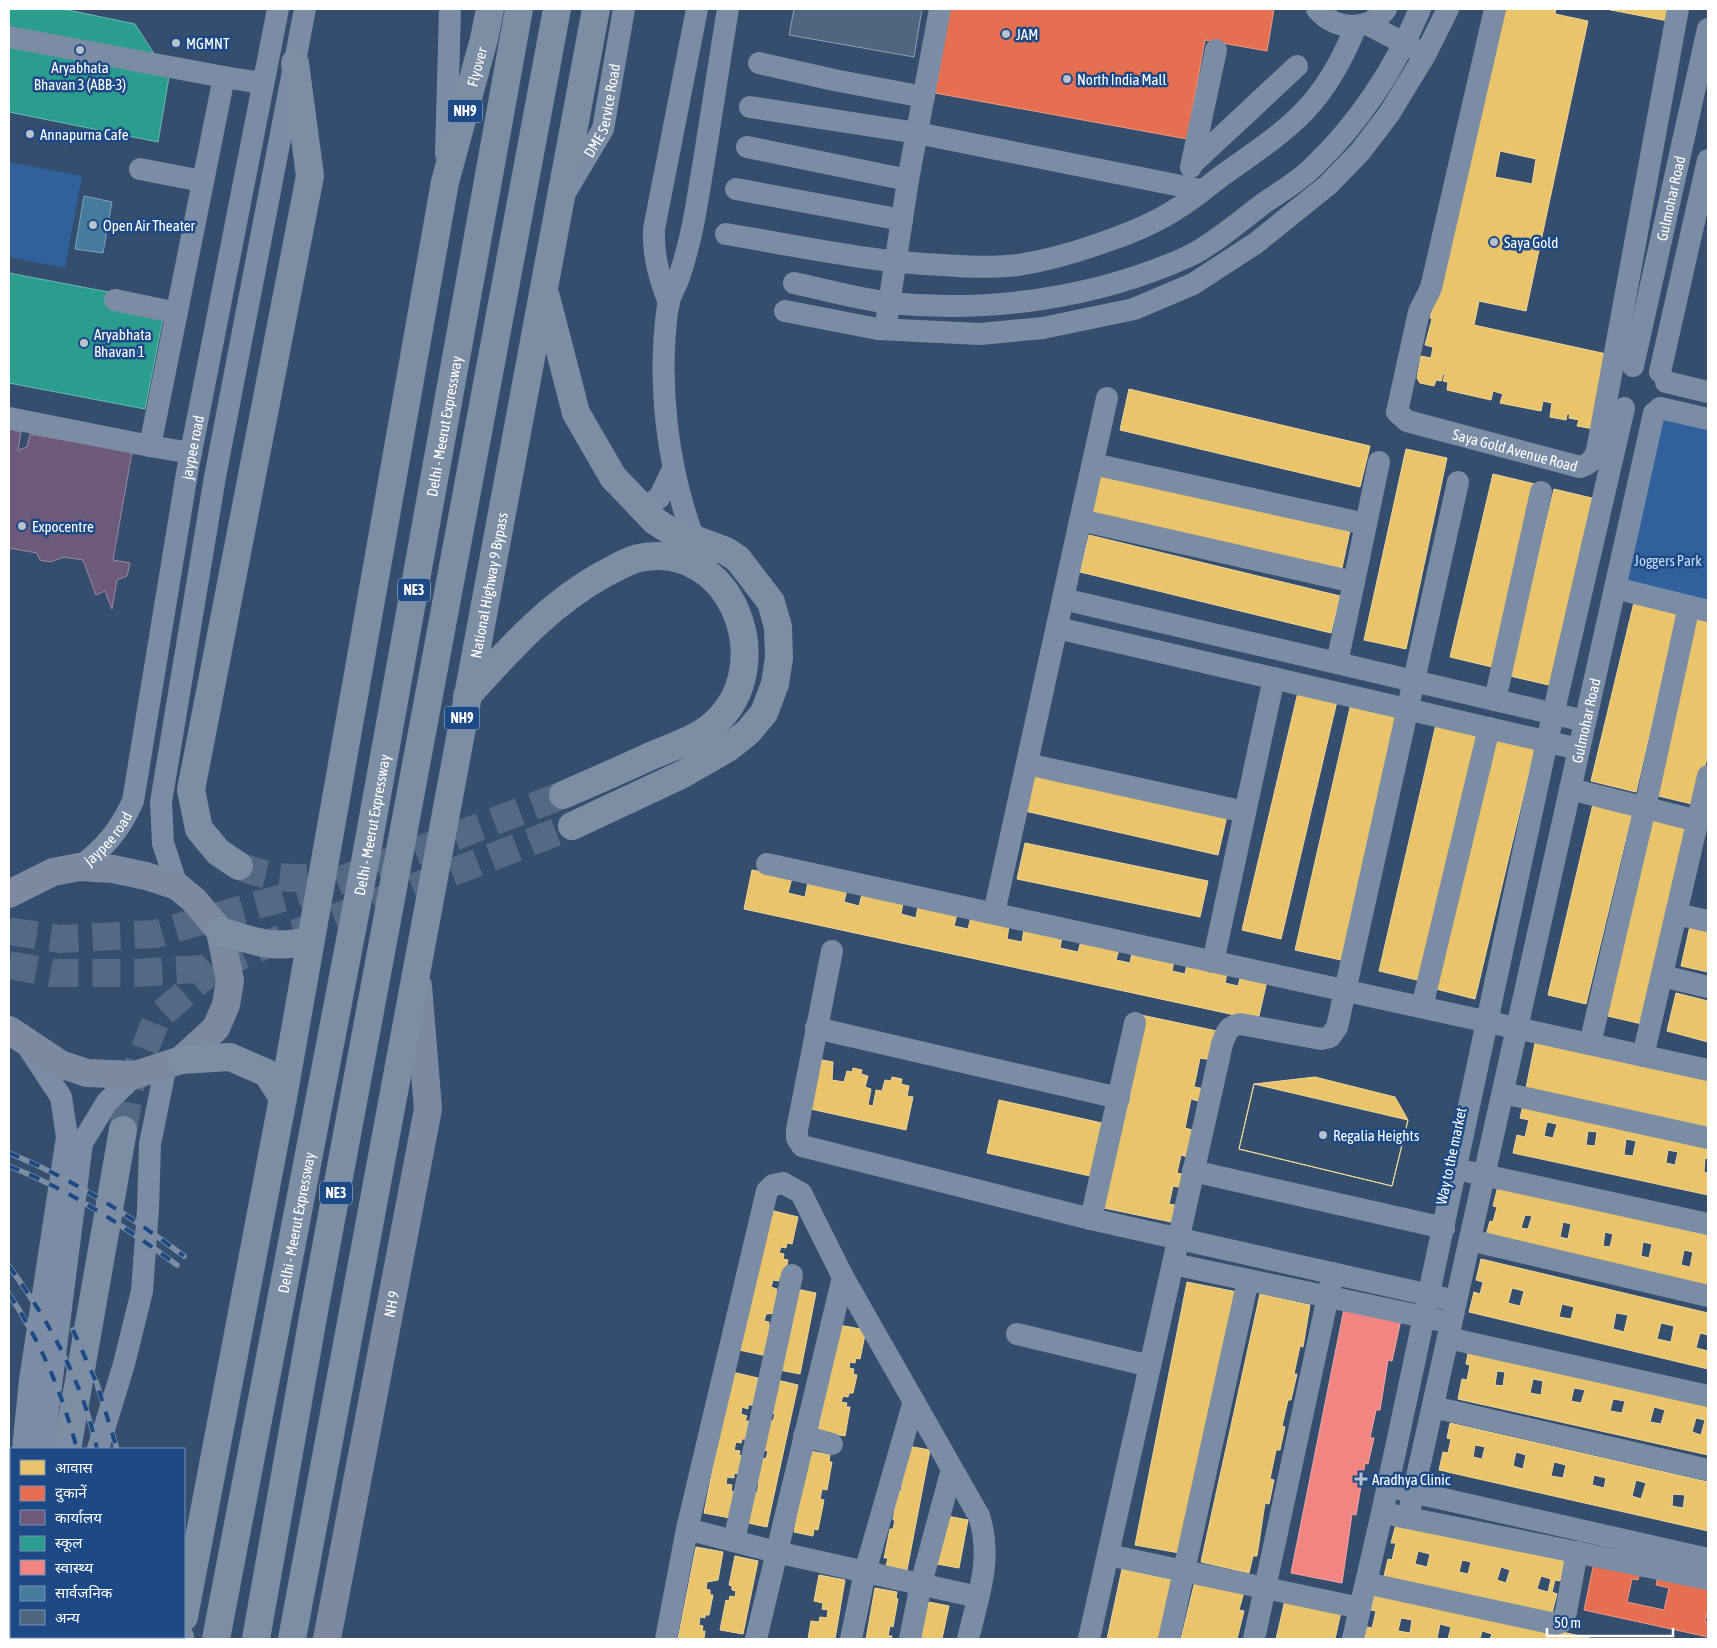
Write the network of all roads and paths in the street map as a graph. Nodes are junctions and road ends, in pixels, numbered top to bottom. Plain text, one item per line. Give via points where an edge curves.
1 (278, 9) edge
2 (306, 9) edge
3 (450, 9) edge
4 (490, 9) edge
5 (519, 9) edge
6 (557, 9) edge
7 (596, 9) edge
8 (624, 9) edge
9 (697, 9) edge
10 (728, 9) edge
11 (940, 9) edge
12 (1317, 9) edge
13 (1386, 9) edge
14 (1420, 9) edge
15 (1448, 9) edge
16 (1495, 9) edge
17 (1678, 9) edge
18 (1361, 25) junction
19 (1708, 28) edge
20 (9, 36) edge
21 (1405, 44) junction
22 (1216, 50) dead end
23 (1425, 55) junction
24 (295, 63) junction
25 (759, 63) dead end
26 (1297, 66) dead end
27 (1704, 68) edge
28 (224, 77) junction
29 (262, 83) junction
30 (924, 97) junction
31 (750, 107) dead end
32 (917, 133) junction
33 (746, 147) dead end
34 (1708, 160) edge
35 (1192, 164) junction
36 (140, 169) dead end
37 (908, 180) junction
38 (202, 182) junction
39 (445, 182) junction
40 (1706, 182) edge
41 (736, 189) dead end
42 (1194, 189) junction
43 (560, 202) junction
44 (902, 220) junction
45 (1701, 228) edge
46 (726, 234) dead end
47 (1217, 237) junction
48 (1229, 260) junction
49 (895, 263) junction
50 (794, 283) dead end
51 (544, 288) junction
52 (115, 300) dead end
53 (890, 302) junction
54 (668, 303) junction
55 (785, 311) dead end
56 (177, 313) junction
57 (878, 329) junction
58 (1633, 366) junction
59 (1663, 377) junction
60 (1708, 392) edge
61 (1107, 398) dead end
62 (1624, 408) junction
63 (1657, 410) junction
64 (9, 418) edge
65 (1708, 419) edge
66 (150, 446) junction
67 (1379, 462) dead end
68 (189, 463) junction
69 (1093, 464) junction
70 (673, 469) junction
71 (215, 477) junction
72 (1458, 482) dead end
73 (1541, 492) dead end
74 (641, 508) junction
75 (1080, 520) junction
76 (1366, 524) junction
77 (694, 540) junction
78 (1354, 582) junction
79 (1615, 588) junction
80 (1063, 599) junction
81 (1698, 609) edge
82 (1057, 628) junction
83 (1337, 663) junction
84 (1274, 678) junction
85 (1414, 681) junction
86 (466, 696) junction
87 (1494, 700) junction
88 (1408, 709) junction
89 (1554, 714) junction
90 (1585, 721) junction
91 (1489, 728) junction
92 (1548, 741) junction
93 (1579, 749) junction
94 (1027, 764) junction
95 (1708, 776) edge
96 (1570, 790) junction
97 (563, 795) tunnel mouth
98 (1645, 808) junction
99 (1245, 812) junction
100 (1698, 821) junction
101 (572, 826) tunnel mouth
102 (767, 864) dead end
103 (239, 866) tunnel mouth
104 (79, 867) junction
105 (177, 886) junction
106 (9, 894) edge
107 (994, 913) junction
108 (1676, 914) junction
109 (1708, 922) edge
110 (220, 931) junction
111 (310, 941) junction
112 (832, 951) dead end
113 (1213, 962) junction
114 (416, 967) junction
115 (1662, 976) junction
116 (1708, 987) edge
117 (1347, 991) junction
118 (1422, 1007) junction
119 (1484, 1021) junction
120 (1135, 1023) dead end
121 (816, 1028) junction
122 (1517, 1028) junction
123 (17, 1037) edge
124 (1590, 1044) junction
125 (1643, 1056) junction
126 (174, 1063) junction
127 (1708, 1070) edge
128 (135, 1074) junction
129 (1502, 1093) junction
130 (283, 1098) junction
131 (1119, 1098) junction
132 (123, 1130) tunnel mouth
133 (1708, 1138) edge
134 (1456, 1170) junction
135 (1193, 1171) junction
136 (1484, 1174) junction
137 (1092, 1219) junction
138 (1708, 1224) edge
139 (1440, 1227) junction
140 (1178, 1238) junction
141 (1470, 1240) junction
142 (1172, 1264) junction
143 (1333, 1273) junction
144 (792, 1274) dead end
145 (843, 1276) junction
146 (1248, 1280) junction
147 (1424, 1293) junction
148 (1708, 1296) edge
149 (1328, 1297) junction
150 (1456, 1300) junction
151 (1424, 1317) junction
152 (1450, 1331) junction
153 (1017, 1334) dead end
154 (1150, 1366) junction
155 (1708, 1396) edge
156 (914, 1401) junction
157 (1433, 1407) junction
158 (804, 1436) junction
159 (832, 1444) dead end
160 (23, 1448) edge
161 (43, 1448) edge
162 (67, 1448) edge
163 (98, 1448) edge
164 (952, 1469) junction
165 (1708, 1470) edge
166 (1388, 1486) junction
167 (1414, 1492) junction
168 (1382, 1513) junction
169 (1408, 1517) junction
170 (687, 1529) junction
171 (734, 1541) junction
172 (776, 1552) junction
173 (1577, 1552) junction
174 (1108, 1555) junction
175 (1708, 1559) edge
176 (1184, 1571) junction
177 (865, 1572) junction
178 (1708, 1579) edge
179 (1366, 1583) junction
180 (921, 1584) junction
181 (1265, 1588) junction
182 (978, 1597) junction
183 (1360, 1608) junction
184 (185, 1612) edge
185 (217, 1635) edge
186 (256, 1639) edge
187 (292, 1639) edge
188 (327, 1639) edge
189 (666, 1639) edge
190 (756, 1639) edge
191 (851, 1639) edge
192 (910, 1639) edge
193 (968, 1639) edge
194 (1089, 1639) edge
195 (1169, 1639) edge
196 (1254, 1639) edge
197 (1353, 1639) edge

1 - 29 street, jaypee road
2 - 24 street
3 - 39 street
4 - 39 highway, Flyover / NH9
5 - 185 highway, Delhi - Meerut Expressway / NE3 via 366,852
6 - 186 highway, NE3
7 - 43 highway, NH9
8 - 43 street, DME Service Road via 603,129
9 - 54 street via 654,229 657,272
10 - 54 street via 692,227 679,278
11 - 30 street
12 - 18 street via 1335,23
13 - 18 street via 1376,19
14 - 21 street
15 - 23 street
16 - 17 street, Saya Gold Avenue Road via 1431,288 1419,312 1397,412 1407,421 1580,467 1588,465 1597,451
18 - 21 street
18 - 42 street via 1321,93 1301,117 1282,133
19 - 27 street, Gulmohar Road
20 - 28 street
21 - 23 street
21 - 47 street via 1366,109 1312,168
22 - 35 street
23 - 48 street via 1390,114 1360,152 1328,185 1256,243
24 - 71 street
24 - 103 highway via 310,176 191,790 199,829 218,852
25 - 30 street
26 - 35 street
27 - 58 street, Gulmohar Road
28 - 29 street
28 - 38 street
29 - 68 street, jaypee road
30 - 32 street
31 - 32 street
32 - 37 street
32 - 42 street
33 - 37 street
34 - 40 street, Gulmohar Road
35 - 42 street
36 - 38 street
37 - 44 street
38 - 56 street
39 - 111 highway, Flyover
40 - 45 street, Gulmohar Road
41 - 44 street
42 - 49 street via 1178,208 1132,232 1055,258 1016,265
43 - 51 highway, National Highway 9 Bypass / NH9
44 - 49 street
45 - 59 street, Gulmohar Road
46 - 49 street
47 - 48 street
47 - 53 street via 1188,257 1066,295 1006,304
48 - 57 street via 1193,284 1134,309 1043,328 980,334
49 - 53 street
50 - 53 street
51 - 74 highway via 576,413 613,477
51 - 86 highway, National Highway 9 Bypass / NH9
52 - 56 street
53 - 57 street via 885,324
54 - 70 street via 666,396
55 - 57 street
56 - 66 street
58 - 59 street via 1643,364
58 - 62 street via 1620,377 1616,386
59 - 60 street
59 - 63 street via 1666,397
61 - 69 street
62 - 63 street via 1638,416
62 - 89 street
63 - 65 street
63 - 79 street, Gulmohar Road
64 - 66 street
66 - 68 street
67 - 76 street
68 - 71 street
68 - 104 street, jaypee road via 133,801 112,839
69 - 75 street
69 - 76 street
70 - 74 street via 659,498
70 - 77 street
71 - 105 street via 161,802 164,843
72 - 85 street
73 - 87 street
74 - 77 highway via 669,530
75 - 78 street
75 - 80 street
76 - 78 street
77 - 101 highway via 738,558 771,602 778,626 779,658 775,684 764,712 748,732 728,748 683,774
78 - 83 street
79 - 81 street
79 - 90 street, Gulmohar Road
80 - 82 street
80 - 83 street
81 - 98 street
82 - 84 street
82 - 94 street
83 - 85 street
84 - 88 street
84 - 99 street
85 - 87 street
85 - 88 street
86 - 97 highway via 517,640 567,597 624,563 653,556 670,558 699,568 721,587 734,606 743,631 742,679 735,698 714,724 691,739
86 - 114 highway, National Highway 9 Bypass / NH9
87 - 89 street
88 - 91 street
88 - 117 street
89 - 90 street
89 - 92 street
90 - 93 street, Gulmohar Road
91 - 92 street
91 - 118 street
92 - 93 street
92 - 119 street
93 - 96 street, Gulmohar Road
94 - 99 street
94 - 107 street
95 - 100 street
96 - 98 street
96 - 122 street, Gulmohar Road
98 - 100 street
98 - 124 street
99 - 113 street
100 - 108 street
102 - 107 street
104 - 105 main road via 138,874
104 - 106 main road via 53,872
105 - 110 main road via 194,900
107 - 113 street
108 - 109 street
108 - 115 street
110 - 111 highway via 280,946
110 - 126 main road via 230,981 226,1004 216,1028
111 - 130 highway, Flyover
112 - 121 street
113 - 117 street
114 - 187 highway, NH9
114 - 188 main road, NH 9 via 428,1109
115 - 116 street
115 - 125 street
117 - 118 street
117 - 135 street via 1337,1027 1330,1037 1321,1039 1240,1024 1227,1031
118 - 119 street
119 - 122 street
119 - 134 street
119 - 139 street, Way to the market via 1444,1190
120 - 131 street
121 - 131 street
121 - 137 street via 797,1130 802,1146
122 - 124 street
122 - 129 street, Gulmohar Road
123 - 128 main road via 60,1064 87,1073
123 - 160 street via 61,1096 67,1138 30,1380
124 - 125 street
125 - 127 street
126 - 128 main road
126 - 130 highway via 230,1057 267,1073
126 - 163 street via 150,1144 142,1291
128 - 161 street via 107,1102 82,1144
129 - 133 street
129 - 136 street, Gulmohar Road
130 - 184 highway, Flyover
131 - 137 street
132 - 162 highway
134 - 136 street
134 - 139 street
135 - 139 street
135 - 140 street
136 - 138 street
136 - 141 street, Gulmohar Road
137 - 140 street
139 - 147 street, Way to the market
140 - 142 street
140 - 143 street
141 - 148 street
141 - 150 street, Gulmohar Road
142 - 146 street
142 - 154 street
143 - 147 street
143 - 149 street
144 - 171 street
145 - 156 street
145 - 158 street
145 - 170 street via 801,1193 783,1183 773,1185 767,1191
146 - 149 street
146 - 176 street
147 - 150 street
147 - 151 street, Way to the market
149 - 151 street
149 - 181 street
150 - 152 street, Gulmohar Road
151 - 152 street
151 - 166 street, Way to the market
152 - 155 street
152 - 157 street, Gulmohar Road
153 - 154 street
154 - 174 street
156 - 164 street
156 - 177 street
157 - 165 street
157 - 167 street, Gulmohar Road
158 - 159 street
158 - 172 street
164 - 180 street
164 - 182 street via 984,1531 986,1551
166 - 167 street
166 - 168 street, Way to the market
167 - 169 street, Gulmohar Road
167 - 175 street
168 - 169 street
168 - 179 street, Way to the market
169 - 173 street
170 - 171 street
170 - 189 street
171 - 172 street
172 - 177 street
172 - 190 street
173 - 178 street
173 - 179 street via 1566,1612 1561,1622 1555,1624
174 - 176 street
174 - 194 street
176 - 181 street
176 - 195 street
177 - 180 street
177 - 191 street
179 - 183 street, Way to the market
180 - 182 street
180 - 192 street
181 - 183 street
181 - 196 street
182 - 193 street
183 - 197 street, Way to the market

